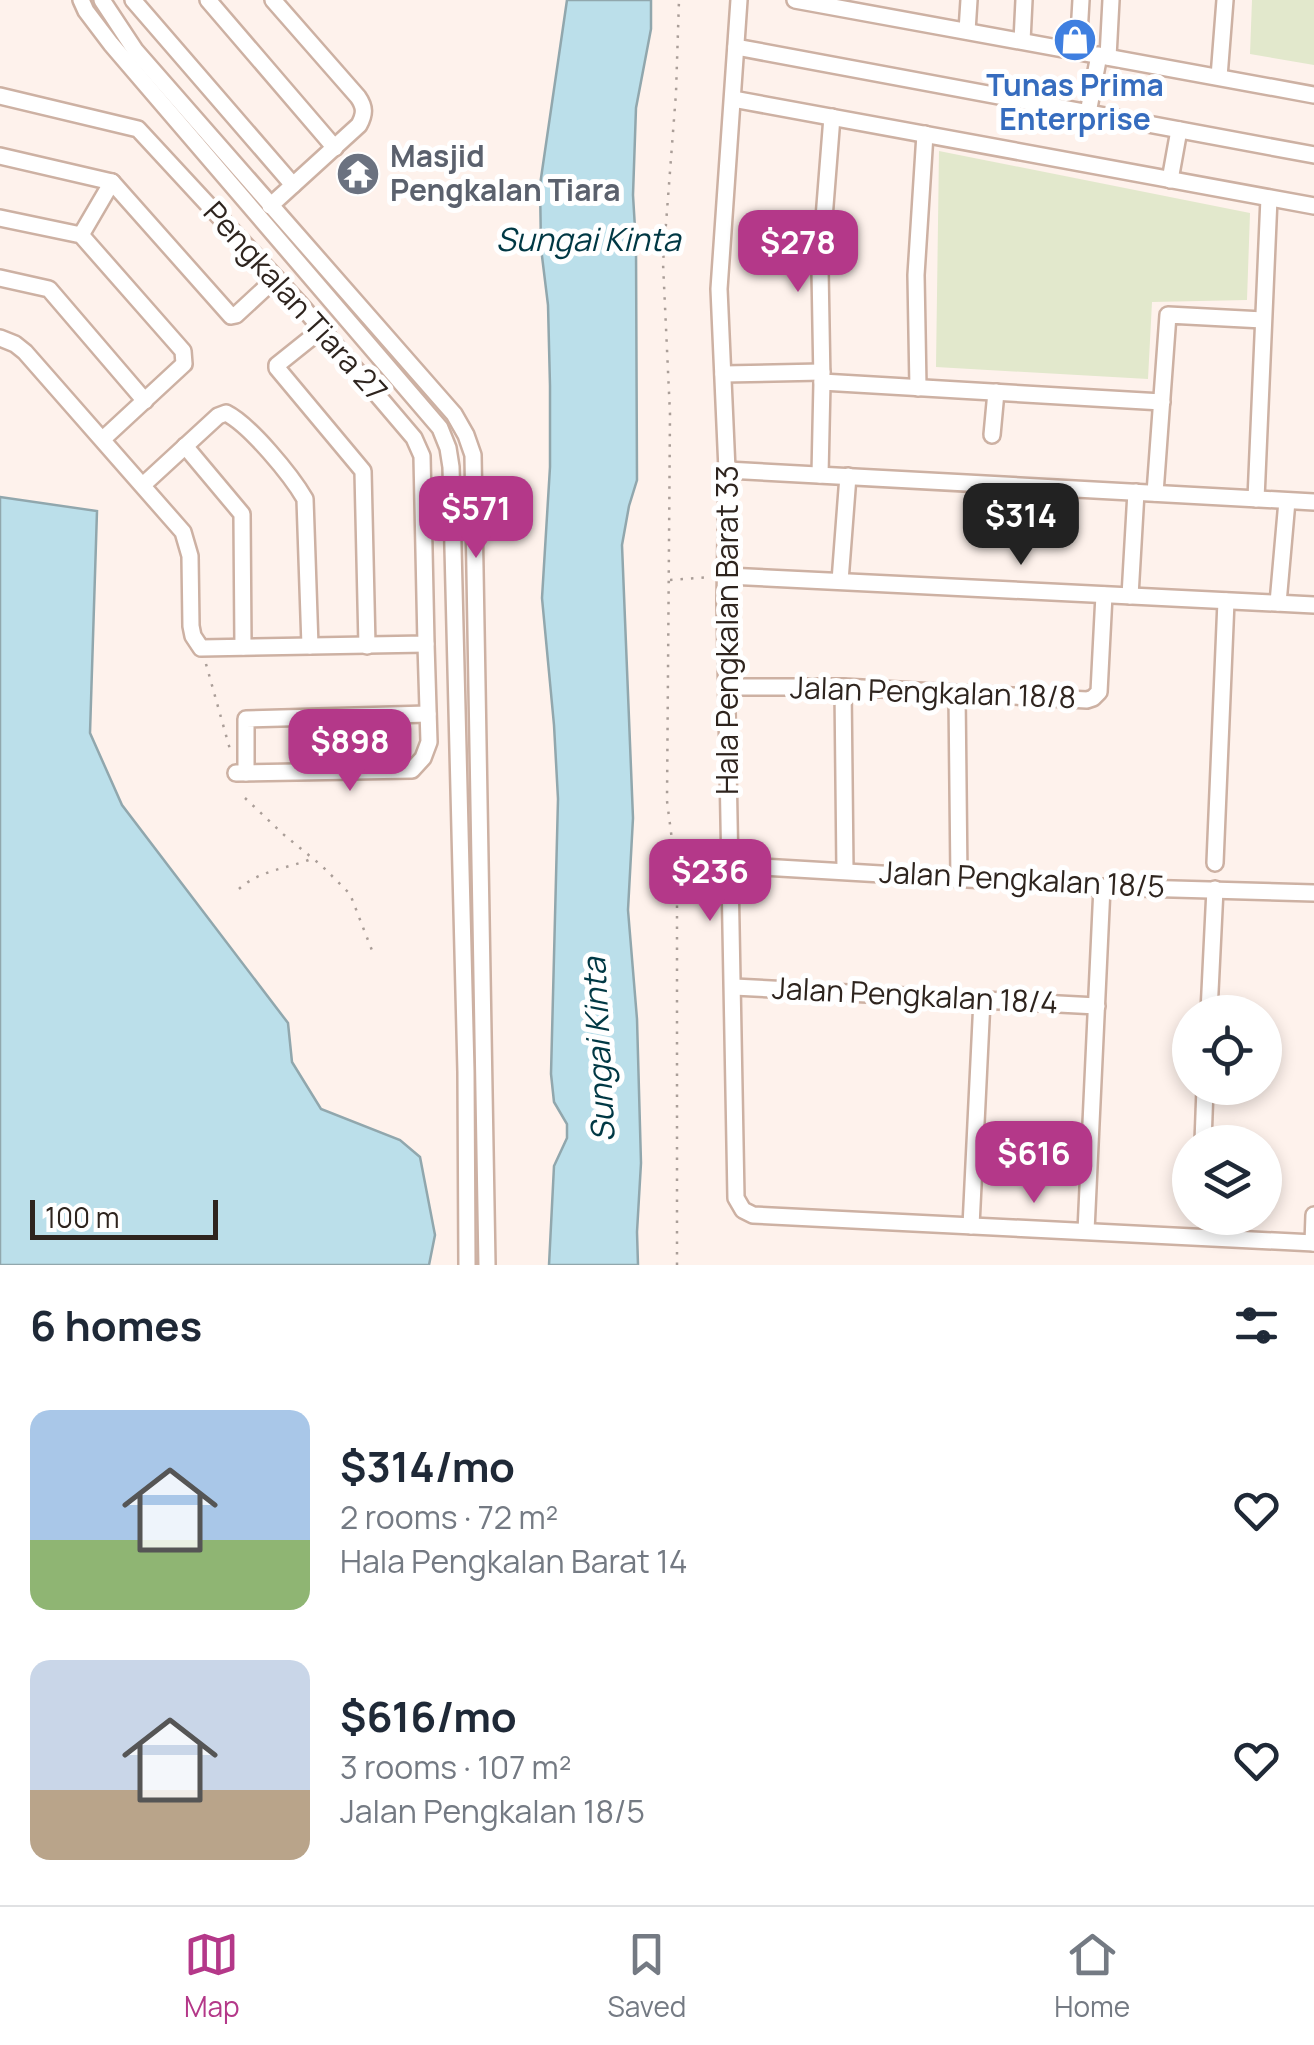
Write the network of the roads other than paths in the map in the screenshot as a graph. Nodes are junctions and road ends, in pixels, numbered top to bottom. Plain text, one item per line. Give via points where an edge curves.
1 (81, 0) edge
2 (102, 0) edge
3 (133, 0) edge
4 (208, 0) edge
5 (272, 0) edge
6 (739, 0) edge
7 (795, 0) edge
8 (969, 0) edge
9 (1024, 0) edge
10 (1081, 0) edge
11 (1111, 0) edge
12 (1224, 0) edge
13 (851, 5) edge
14 (967, 32) junction
15 (1022, 41) junction
16 (736, 47) junction
17 (1078, 52) junction
18 (1103, 56) junction
19 (1218, 78) junction
20 (1314, 95) edge
21 (0, 96) edge
22 (733, 99) junction
23 (1088, 113) junction
24 (832, 117) junction
25 (1179, 130) junction
26 (925, 134) junction
27 (335, 148) junction
28 (1314, 155) edge
29 (0, 156) edge
30 (1170, 180) junction
31 (112, 182) junction
32 (292, 185) junction
33 (1269, 198) junction
34 (270, 206) junction
35 (1314, 206) edge
36 (0, 218) edge
37 (80, 234) junction
38 (0, 278) edge
39 (276, 278) junction
40 (330, 287) junction
41 (303, 307) junction
42 (1263, 320) junction
43 (322, 329) junction
44 (0, 338) edge
45 (723, 374) junction
46 (822, 377) junction
47 (918, 388) junction
48 (996, 392) junction
49 (145, 401) junction
50 (1162, 402) junction
51 (992, 435) dead end
52 (102, 439) junction
53 (185, 446) junction
54 (727, 470) junction
55 (820, 475) junction
56 (848, 476) junction
57 (143, 484) junction
58 (1136, 492) junction
59 (1156, 493) junction
60 (1256, 499) junction
61 (1287, 501) junction
62 (1314, 502) edge
63 (727, 576) junction
64 (840, 581) junction
65 (1104, 595) junction
66 (1130, 596) junction
67 (1226, 601) junction
68 (1278, 604) junction
69 (1314, 605) edge
70 (426, 638) junction
71 (310, 646) junction
72 (367, 646) junction
73 (242, 647) junction
74 (727, 687) junction
75 (842, 687) junction
76 (958, 694) junction
77 (428, 714) junction
78 (1216, 864) dead end
79 (730, 865) junction
80 (845, 871) junction
81 (959, 879) junction
82 (1102, 887) junction
83 (1214, 889) junction
84 (1314, 894) edge
85 (734, 987) junction
86 (1210, 995) edge
87 (982, 1000) junction
88 (1096, 1006) junction
89 (1314, 1215) edge
90 (972, 1226) junction
91 (1086, 1231) junction
92 (1198, 1235) edge
93 (1198, 1238) junction
94 (1313, 1244) edge
95 (467, 1265) edge
96 (487, 1265) edge

1 - 40 street via 111,44
2 - 34 street via 135,50
3 - 32 street
4 - 27 street
5 - 27 street via 363,105 359,125
6 - 16 street, Hala Pengkalan Barat 33
7 - 13 street
8 - 14 street
9 - 15 street
10 - 17 street
11 - 18 street
12 - 19 street
13 - 14 street
14 - 15 street
15 - 17 street
16 - 22 street, Hala Pengkalan Barat 33
16 - 23 street
17 - 18 street
18 - 19 street
18 - 23 street
19 - 20 street
21 - 39 street, Pengkalan Tiara 27 via 138,128
22 - 24 street
22 - 45 street, Hala Pengkalan Barat 33 via 718,289
23 - 25 street
24 - 26 street
24 - 46 street via 820,268
25 - 28 street
25 - 30 street
26 - 30 street
26 - 47 street via 916,274
27 - 32 street
29 - 31 street
30 - 33 street
31 - 37 street
31 - 39 street via 227,314 236,314
32 - 34 street
33 - 35 street
33 - 42 street
34 - 40 street
36 - 37 street
37 - 49 street via 183,351 184,364
38 - 49 street via 49,290
39 - 41 street, Pengkalan Tiara 27
40 - 41 street
40 - 95 street via 440,428 452,467
40 - 96 street via 454,414 473,455
41 - 43 street, Pengkalan Tiara 27
42 - 50 street via 1168,315
42 - 60 street
43 - 70 street, Pengkalan Tiara 27 via 420,447
43 - 72 street via 277,368 363,471
44 - 52 street via 25,352
45 - 46 street
45 - 54 street, Hala Pengkalan Barat 33
46 - 47 street
46 - 55 street
47 - 48 street
48 - 50 street
48 - 51 street
49 - 52 street
50 - 59 street
52 - 57 street
53 - 57 street
53 - 71 street via 226,413 240,420 298,486 305,498
53 - 73 street via 242,514
54 - 55 street
54 - 63 street, Hala Pengkalan Barat 33
55 - 56 street
56 - 58 street
56 - 64 street
57 - 73 street via 187,542 193,636 201,648
58 - 59 street
58 - 66 street
59 - 60 street
60 - 61 street
61 - 62 street
61 - 68 street
63 - 64 street
63 - 74 street, Hala Pengkalan Barat 33
64 - 65 street
65 - 66 street
65 - 76 street, Jalan Pengkalan 18/8 via 1093,698
66 - 67 street
67 - 68 street
67 - 78 street
68 - 69 street
70 - 72 street
70 - 77 street, Pengkalan Tiara 27
71 - 72 street
71 - 73 street
74 - 75 street, Jalan Pengkalan 18/8
74 - 79 street, Hala Pengkalan Barat 33
75 - 76 street, Jalan Pengkalan 18/8
75 - 80 street
76 - 81 street
77 - 77 street, Pengkalan Tiara 27 via 246,720 241,773 412,770 427,748
79 - 80 street, Jalan Pengkalan 18/5
79 - 85 street, Hala Pengkalan Barat 33
80 - 81 street, Jalan Pengkalan 18/5
81 - 82 street, Jalan Pengkalan 18/5
82 - 83 street, Jalan Pengkalan 18/5
82 - 88 street
83 - 84 street, Jalan Pengkalan 18/5
83 - 86 street
85 - 87 street, Jalan Pengkalan 18/4
85 - 90 street, Hala Pengkalan Barat 33 via 736,1198 744,1210
87 - 88 street, Jalan Pengkalan 18/4
87 - 90 street
88 - 91 street
89 - 94 street
90 - 91 street
91 - 93 street
92 - 93 street
93 - 94 street

